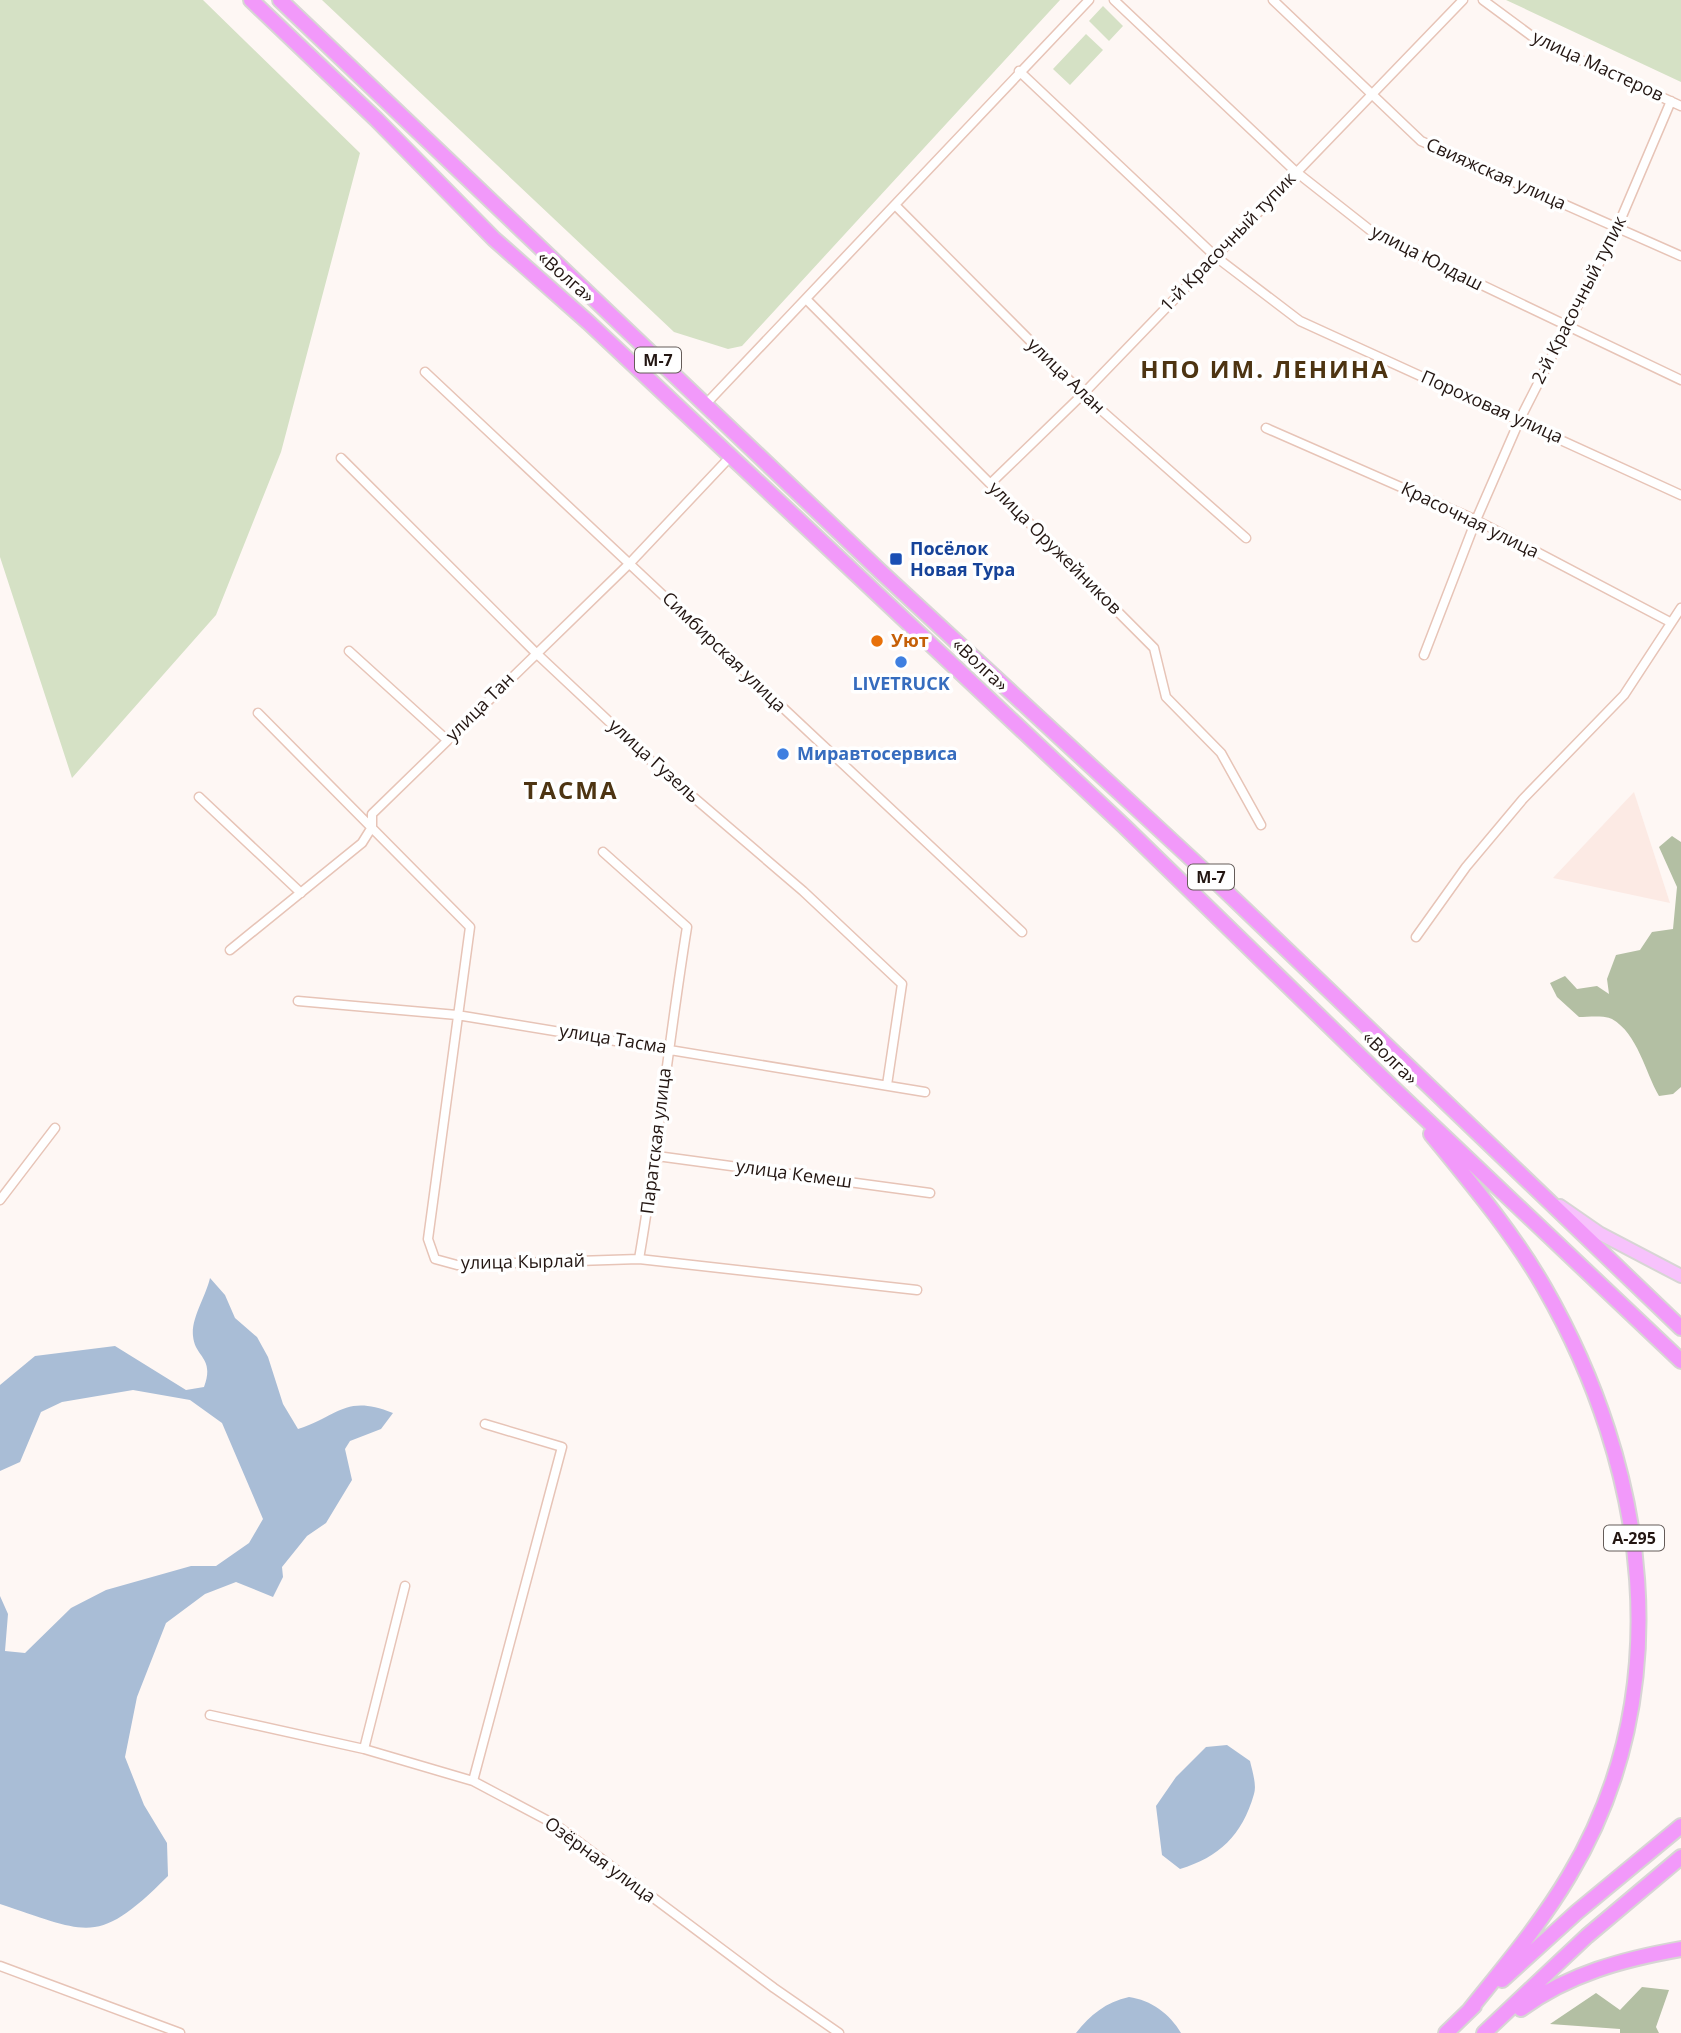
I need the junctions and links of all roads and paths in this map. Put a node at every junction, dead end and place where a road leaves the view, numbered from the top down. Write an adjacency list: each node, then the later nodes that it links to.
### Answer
1 (251, 0): 25 (highway, «Волга» / М-7)
2 (280, 0): 22 (highway, «Волга» / М-7)
3 (1089, 0): 8 (street)
4 (1114, 0): 12 (street, улица Юлдаш)
5 (1273, 0): 9 (street, Свияжская улица)
6 (1463, 0): 9 (street, 1-й Красочный тупик)
7 (1483, 0): 10 (street, улица Мастеров)
8 (1019, 71): 13 (street); 16 (street, Пороховая улица)
9 (1371, 93): 12 (street, 1-й Красочный тупик); 14 (street, Свияжская улица)
10 (1671, 101): 11 (street, улица Мастеров); 14 (street, 2-й Красочный тупик)
11 (1681, 106)
12 (1295, 171): 16 (street, 1-й Красочный тупик); 18 (street, улица Юлдаш)
13 (895, 205): 17 (street); 21 (street, улица Алан)
14 (1616, 228): 15 (street, Свияжская улица); 18 (street, 2-й Красочный тупик)
15 (1681, 256)
16 (1216, 257): 21 (street, 1-й Красочный тупик); 23 (street, Пороховая улица)
17 (806, 299): 22 (street); 27 (street, улица Оружейников)
18 (1565, 326): 20 (street, улица Юлдаш); 23 (street, 2-й Красочный тупик)
19 (425, 372): 31 (street, Симбирская улица)
20 (1681, 380)
21 (1083, 394): 27 (street, 1-й Красочный тупик); 30 (street, улица Алан)
22 (705, 405): 55 (highway, «Волга» / М-7)
23 (1520, 419): 28 (street, Пороховая улица); 29 (street, 2-й Красочный тупик)
24 (1266, 428): 29 (street, Красочная улица)
25 (730, 457): 31 (street, улица Тан); 51 (highway, «Волга» / М-7)
26 (341, 458): 35 (street, улица Гузель)
27 (991, 483): 40 (street, улица Оружейников)
28 (1681, 495)
29 (1476, 520): 33 (street, Красочная улица); 36 (street, 2-й Красочный тупик)
30 (1246, 538)
31 (630, 563): 35 (street, улица Тан); 44 (street, Симбирская улица)
32 (1681, 608): 33 (street)
33 (1670, 622): 45 (street)
34 (349, 651): 38 (street)
35 (536, 653): 38 (street, улица Тан); 50 (street, улица Гузель)
36 (1424, 655)
37 (258, 713): 41 (street)
38 (447, 740): 41 (street, улица Тан)
39 (198, 797): 43 (street)
40 (1261, 825)
41 (372, 827): 43 (street, улица Тан); 48 (street, улица Кырлай)
42 (603, 852): 49 (street, Паратская улица)
43 (301, 893): 46 (street, улица Тан)
44 (1023, 932)
45 (1416, 937)
46 (230, 950)
47 (298, 1001): 48 (street, улица Тасма)
48 (457, 1015): 49 (street, улица Тасма); 58 (street, улица Кырлай)
49 (668, 1047): 50 (street, улица Тасма); 54 (street, Паратская улица)
50 (887, 1085): 52 (street, улица Тасма)
51 (1392, 1087): 62 (highway, «Волга» / М-7); 72 (highway, А-295)
52 (925, 1092)
53 (55, 1128): 57 (street)
54 (657, 1156): 56 (street, улица Кемеш); 58 (street, Паратская улица)
55 (1535, 1188): 59 (main road); 61 (highway, «Волга» / М-7)
56 (930, 1193)
57 (0, 1200)
58 (639, 1259): 60 (street, улица Кырлай)
59 (1681, 1276)
60 (917, 1290)
61 (1681, 1328)
62 (1681, 1361)
63 (485, 1424): 67 (street)
64 (405, 1586): 66 (street)
65 (210, 1715): 66 (street, Озёрная улица)
66 (364, 1749): 67 (street, Озёрная улица)
67 (473, 1781): 74 (street, Озёрная улица)
68 (1681, 1826): 72 (highway, А-295)
69 (1681, 1857): 76 (highway)
70 (1681, 1949): 76 (highway)
71 (0, 1966): 73 (street)
72 (1468, 2012): 75 (highway, А-295)
73 (180, 2033)
74 (839, 2033)
75 (1446, 2033)
76 (1487, 2033)

